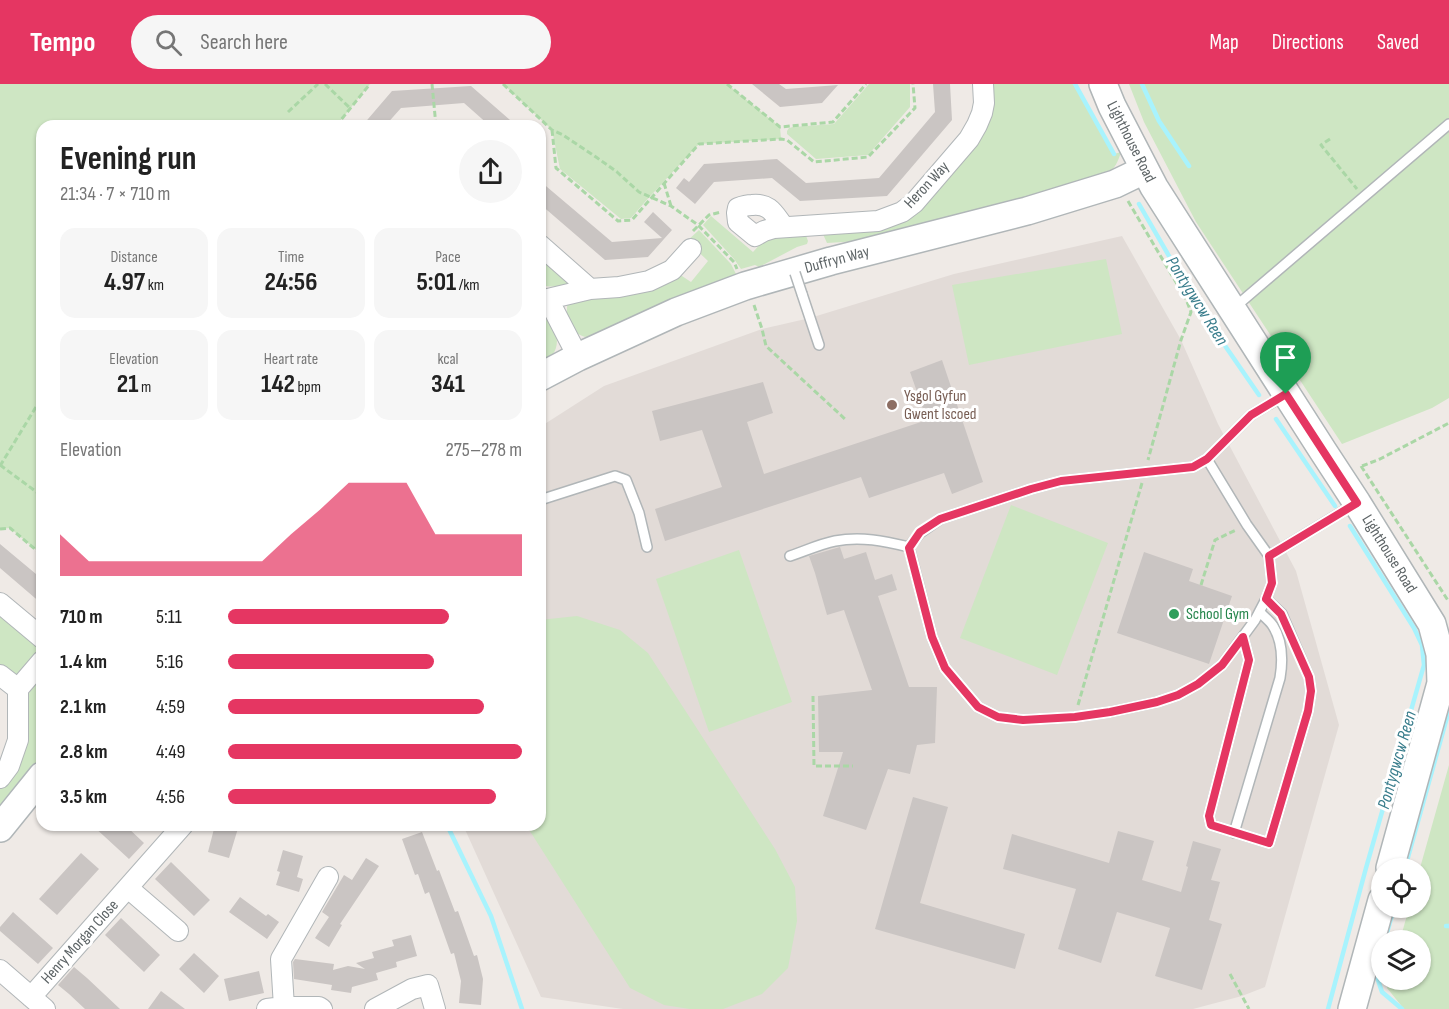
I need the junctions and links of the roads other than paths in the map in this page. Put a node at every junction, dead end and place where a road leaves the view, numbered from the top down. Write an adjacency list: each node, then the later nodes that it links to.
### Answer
1 (983, 84): 5 (street, Heron Way)
2 (1103, 84): 4 (main road, Lighthouse Road)
3 (1449, 124): 12 (lane)
4 (1144, 170): 8 (main road, Duffryn Way); 12 (main road, Lighthouse Road)
5 (784, 227): 5 (street, Heron Way)
6 (691, 249): 9 (street)
7 (546, 250): 9 (street)
8 (797, 280): 13 (lane); 14 (main road, Duffryn Way)
9 (590, 289): 10 (street)
10 (546, 300)
11 (546, 304): 14 (street)
12 (1233, 309): 16 (main road, Lighthouse Road)
13 (819, 345)
14 (578, 357): 15 (main road, Duffryn Way)
15 (546, 374)
16 (1286, 394): 17 (lane); 19 (main road, Lighthouse Road)
17 (1207, 459): 21 (lane); 23 (lane)
18 (546, 498): 20 (lane)
19 (1357, 503): 23 (lane); 37 (main road, Lighthouse Road)
20 (647, 547)
21 (909, 548): 22 (lane); 28 (lane)
22 (790, 556)
23 (1269, 556): 24 (lane)
24 (1266, 599): 26 (lane); 36 (lane)
25 (0, 603): 27 (street)
26 (1260, 612): 28 (lane); 36 (lane)
27 (36, 633)
28 (1243, 637): 36 (lane)
29 (36, 668): 31 (street)
30 (0, 675): 31 (street)
31 (18, 689): 32 (street)
32 (0, 778)
33 (36, 783): 34 (main road)
34 (0, 828)
35 (174, 831): 39 (street, Henry Morgan Close)
36 (1234, 833)
37 (1393, 858)
38 (328, 876): 45 (street)
39 (128, 888): 41 (street, Henry Morgan Close); 43 (street, Henry Morgan Close)
40 (1378, 918): 44 (main road)
41 (178, 931)
42 (0, 970): 43 (street, Henry Morgan Close)
43 (38, 1003)
44 (1359, 1006)
45 (275, 1008): 46 (street)
46 (322, 1009)
47 (375, 1009): 48 (street)
48 (435, 1009)

